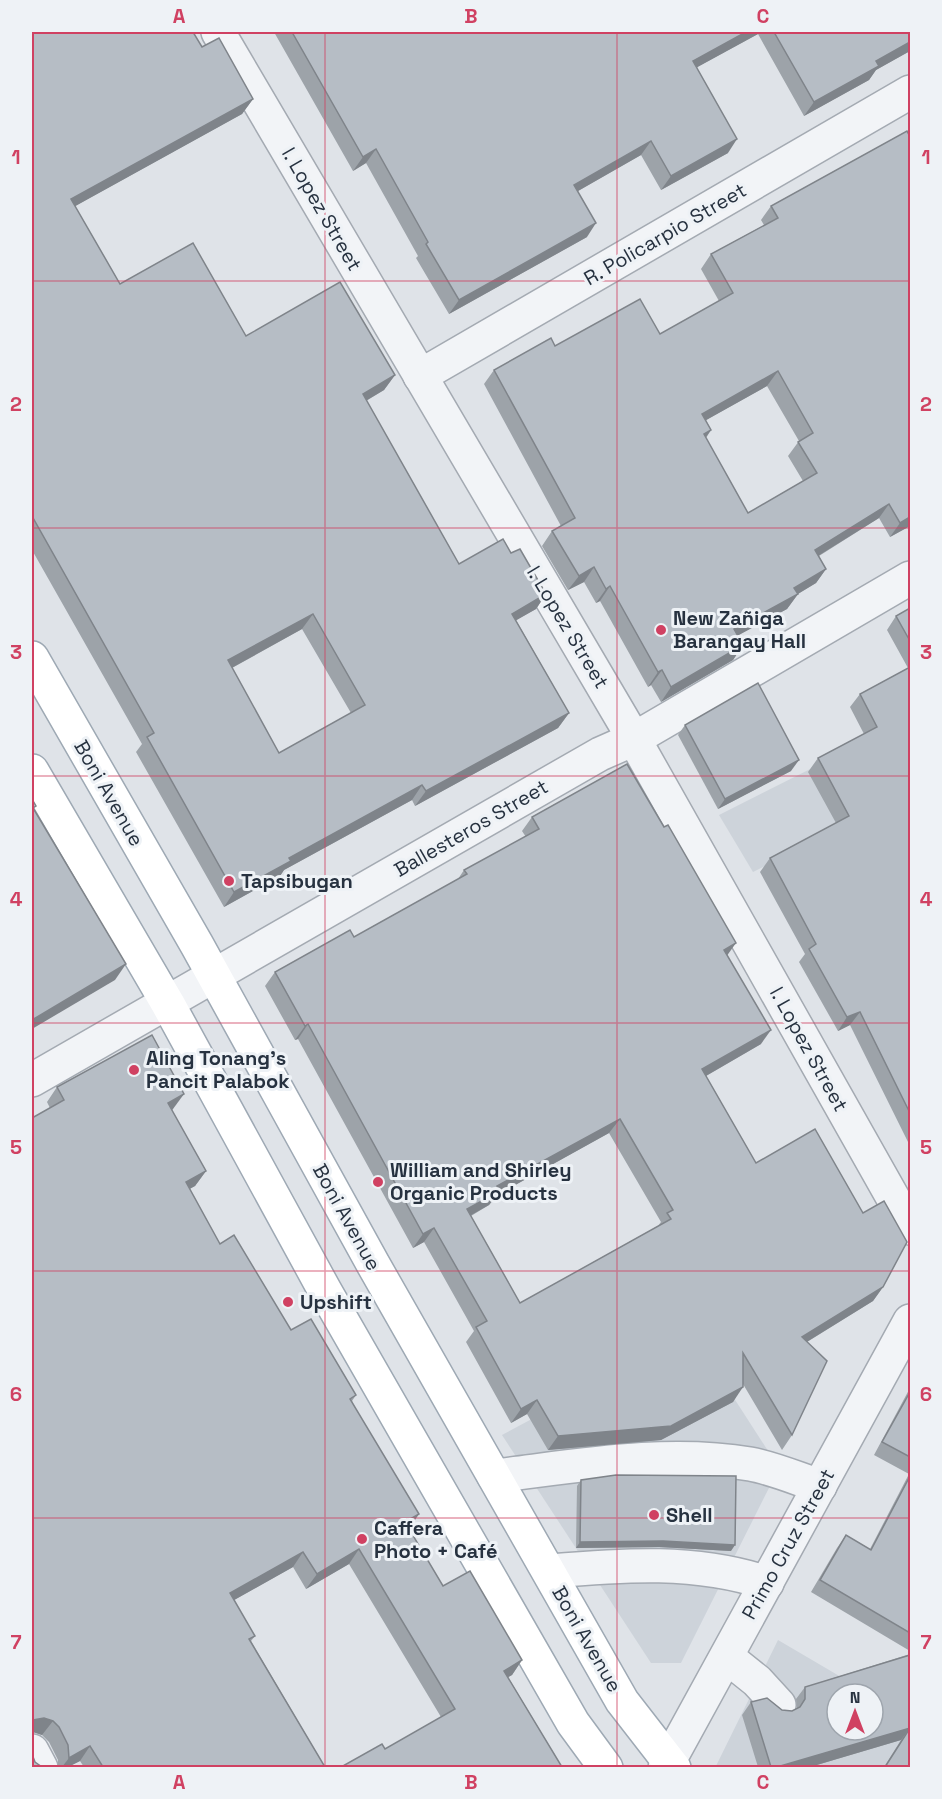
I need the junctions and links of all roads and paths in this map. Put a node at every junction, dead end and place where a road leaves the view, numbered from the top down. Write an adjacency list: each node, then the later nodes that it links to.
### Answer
1 (218, 32): 3 (street, I. Lopez Street)
2 (910, 92): 3 (street, R. Policarpio Street)
3 (420, 376): 6 (street, I. Lopez Street)
4 (910, 578): 6 (street, Ballesteros Street)
5 (32, 658): 8 (main road, Boni Avenue)
6 (634, 739): 8 (street, Ballesteros Street); 11 (street, I. Lopez Street)
7 (32, 771): 9 (main road)
8 (213, 976): 9 (street, Ballesteros Street); 13 (main road, Boni Avenue)
9 (168, 1004): 10 (street, Ballesteros Street); 22 (main road)
10 (32, 1080)
11 (910, 1228)
12 (910, 1321): 14 (street, Primo Cruz Street)
13 (494, 1476): 14 (street); 15 (main road, Boni Avenue)
14 (820, 1486): 16 (street, Primo Cruz Street)
15 (549, 1571): 16 (street); 20 (main road, Boni Avenue)
16 (767, 1583): 17 (street, Primo Cruz Street)
17 (727, 1657): 18 (street); 20 (street, Primo Cruz Street)
18 (779, 1704)
19 (32, 1750): 21 (street)
20 (670, 1765)
21 (41, 1767)
22 (606, 1767)

